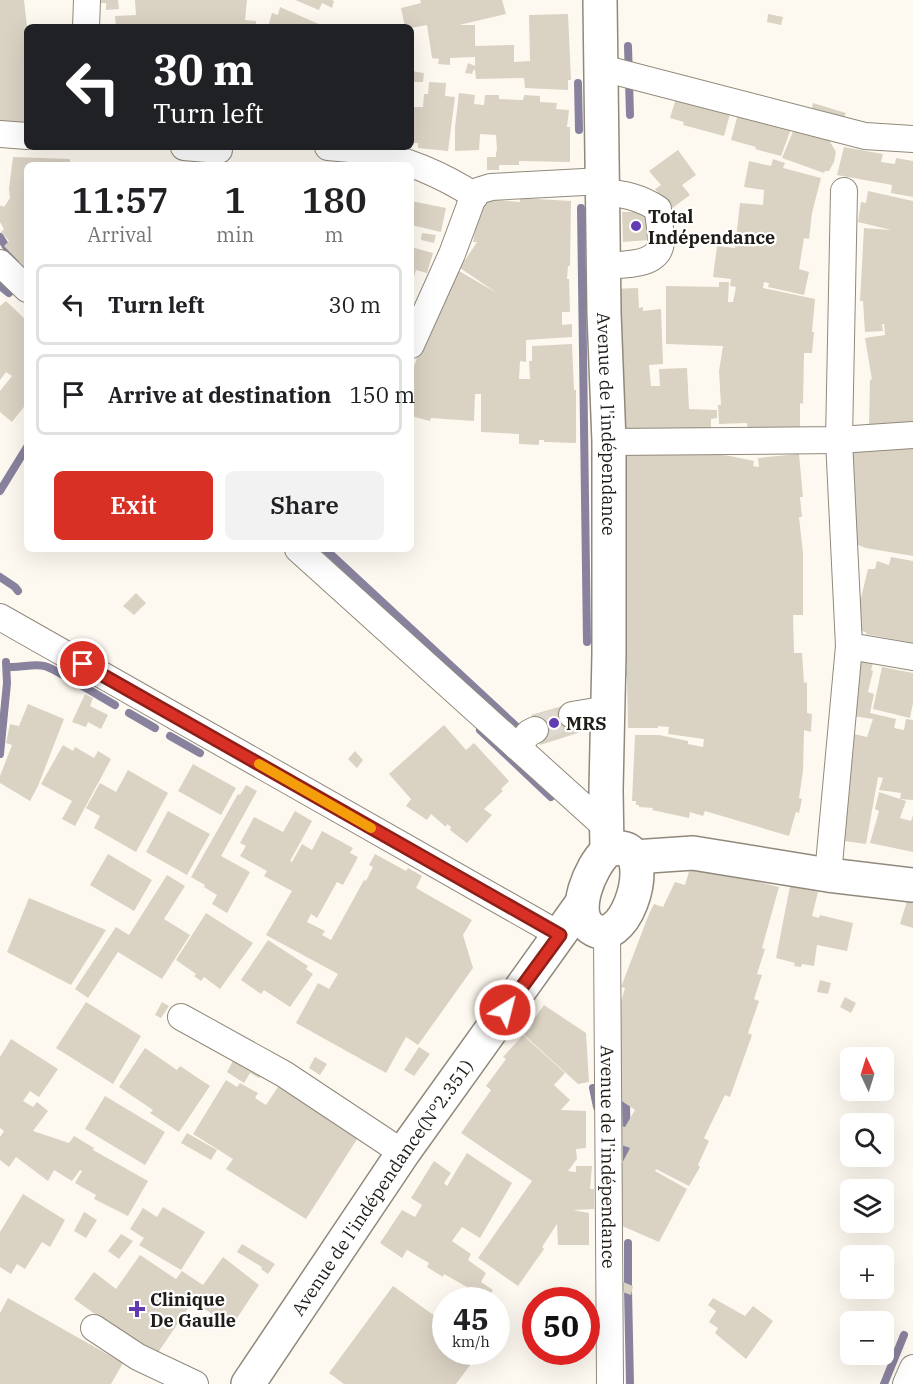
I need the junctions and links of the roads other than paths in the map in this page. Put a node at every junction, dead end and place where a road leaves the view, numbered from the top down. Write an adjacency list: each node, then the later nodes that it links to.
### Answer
1 (87, 0): 3 (street)
2 (600, 0): 4 (main road, Avenue de l'indépendance)
3 (87, 24)
4 (602, 68): 7 (street); 11 (main road, Avenue de l'indépendance)
5 (0, 134): 6 (street)
6 (24, 136)
7 (913, 140)
8 (356, 150): 9 (street)
9 (404, 162)
10 (414, 165): 13 (street)
11 (603, 187): 13 (street); 15 (main road, Avenue de l'indépendance); 15 (street)
12 (844, 191): 19 (street)
13 (475, 196): 17 (street)
14 (0, 263): 16 (street)
15 (604, 266): 20 (main road, Avenue de l'indépendance)
16 (24, 286)
17 (414, 338)
18 (913, 435): 19 (street)
19 (839, 440): 20 (street); 23 (street)
20 (609, 442): 25 (main road, Avenue de l'indépendance)
21 (302, 552): 27 (street)
22 (0, 617): 32 (street)
23 (849, 646): 24 (street); 28 (street)
24 (913, 657)
25 (608, 709): 26 (street); 27 (main road, Avenue de l'indépendance)
26 (572, 715)
27 (616, 845): 28 (main road); 30 (main road, Avenue de l'indépendance(N°2.351)); 31 (main road, Avenue de l'indépendance)
28 (828, 874): 29 (main road)
29 (913, 885)
30 (582, 903): 31 (main road); 32 (main road, Avenue de l'indépendance(N°2.351))
31 (607, 931): 39 (street, Avenue de l'indépendance)
32 (560, 935): 34 (main road, Avenue de l'indépendance(N°2.351))
33 (181, 1017): 34 (street)
34 (403, 1153): 38 (main road, Avenue de l'indépendance(N°2.351))
35 (94, 1328): 37 (street)
36 (913, 1368): 40 (street)
37 (195, 1384)
38 (248, 1384)
39 (610, 1384)
40 (906, 1384)

